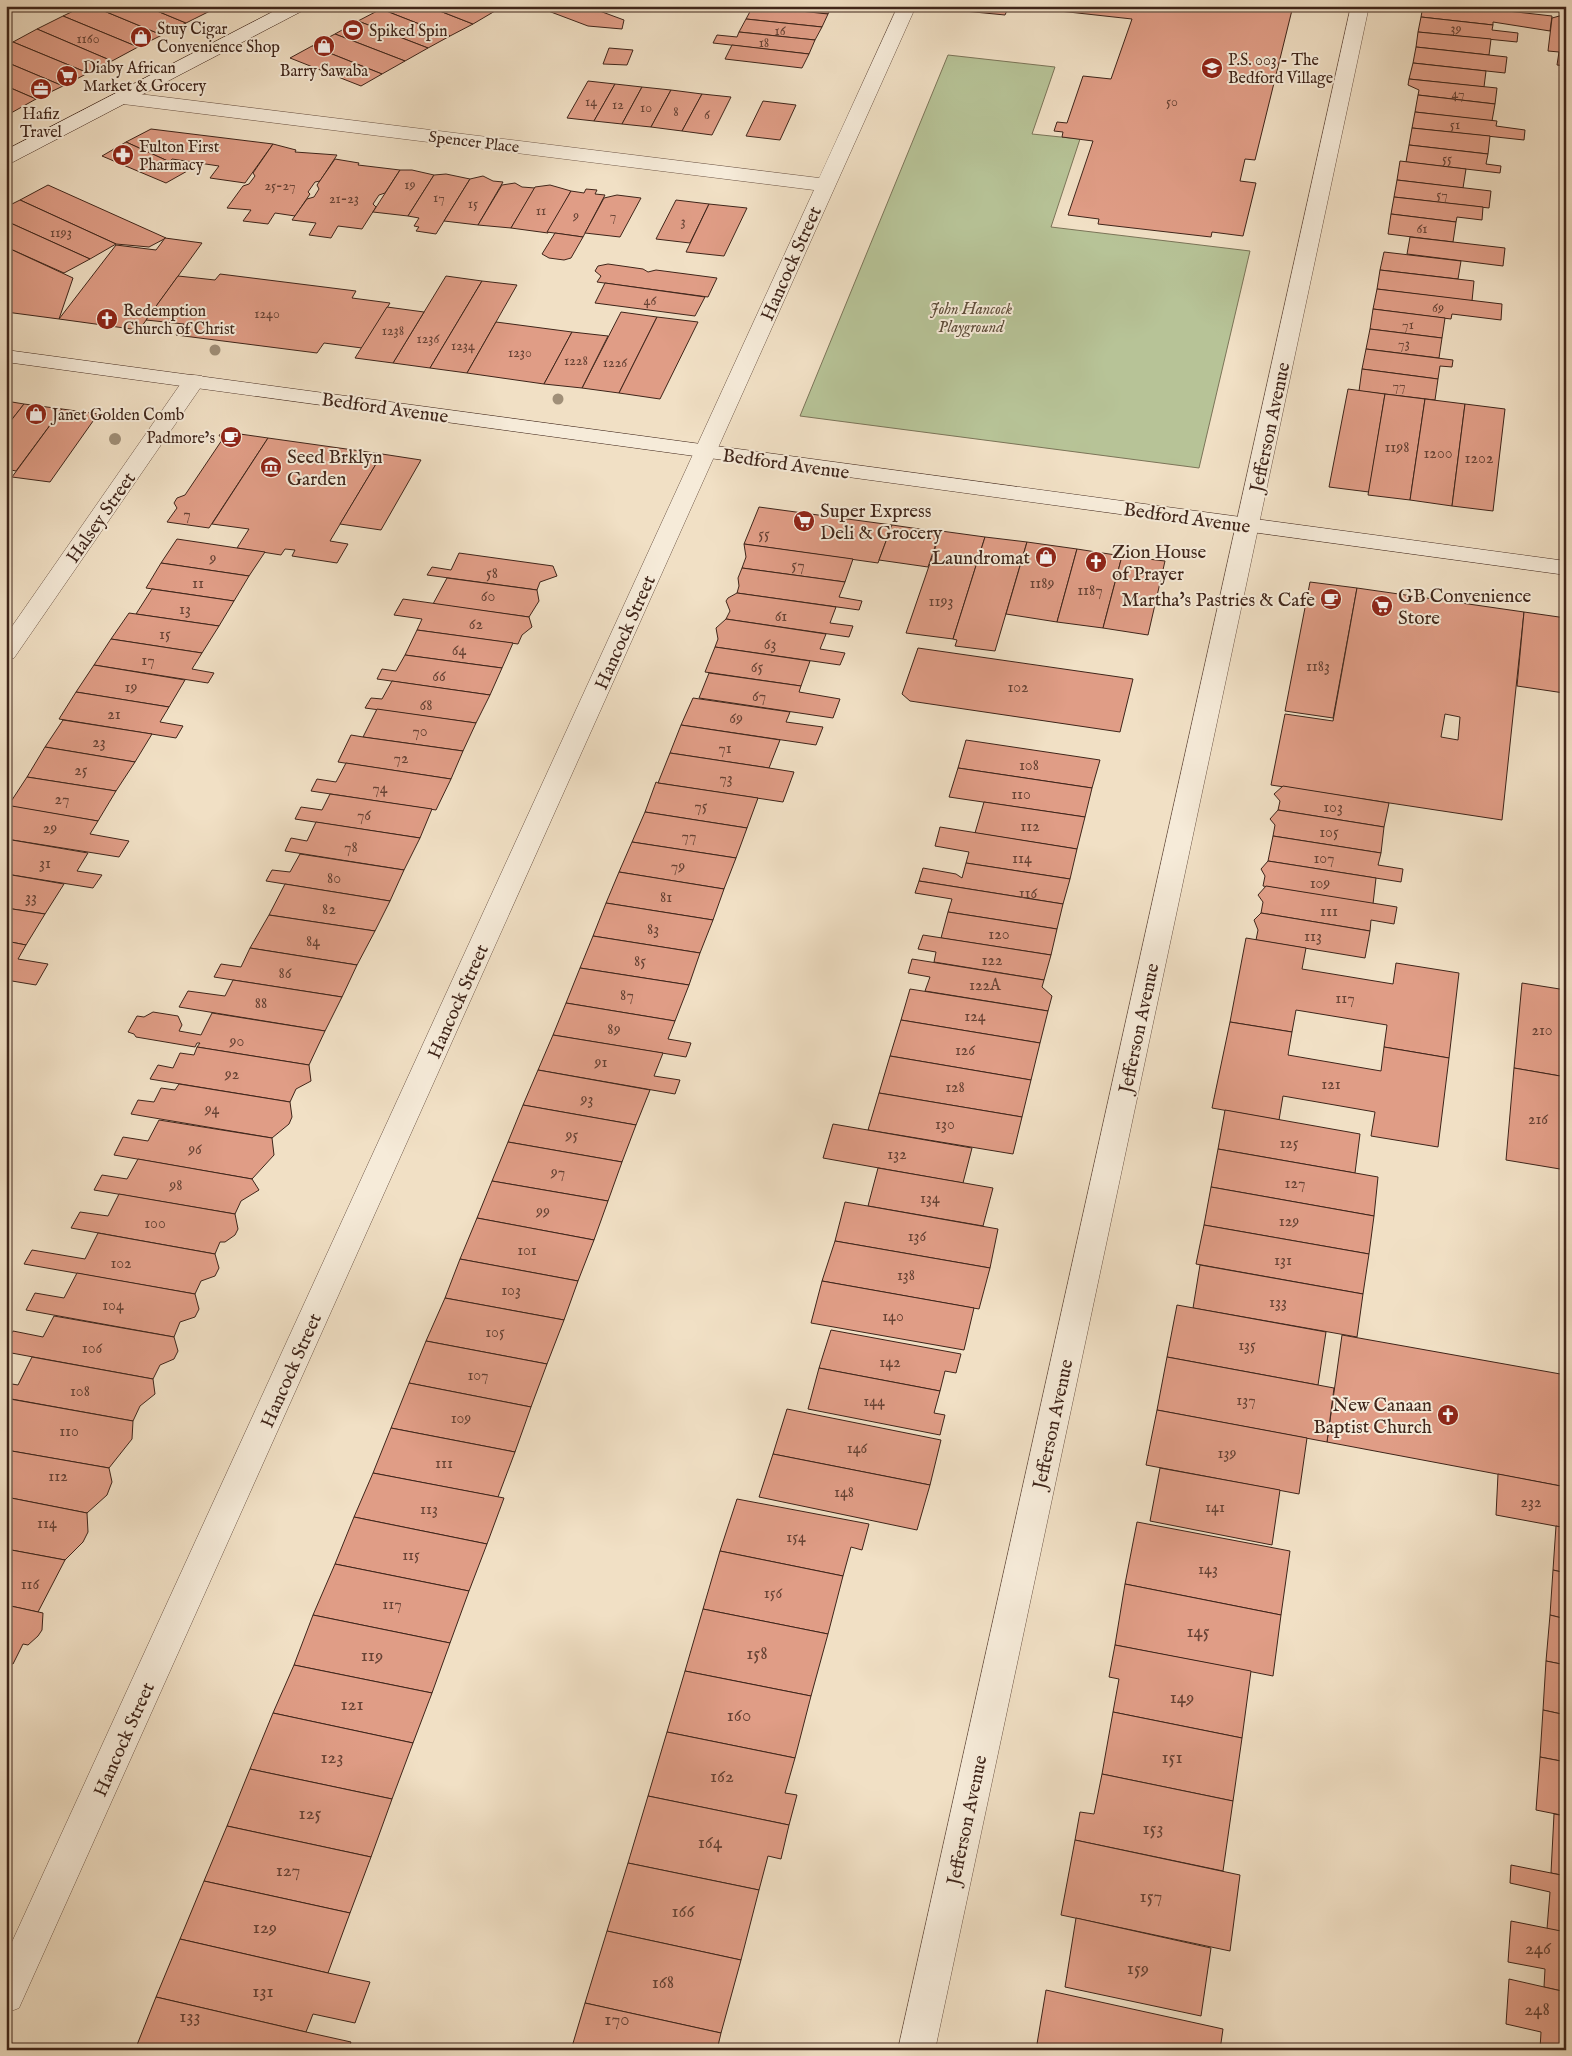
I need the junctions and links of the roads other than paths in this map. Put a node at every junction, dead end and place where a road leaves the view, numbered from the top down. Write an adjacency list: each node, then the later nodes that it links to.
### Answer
1 (298, 6): 4 (street)
2 (907, 6): 6 (street, Hancock Street)
3 (1360, 6): 10 (street, Jefferson Avenue)
4 (122, 98): 5 (street); 6 (street, Spencer Place)
5 (6, 158)
6 (825, 184): 9 (street, Hancock Street)
7 (6, 356): 8 (street, Bedford Avenue)
8 (194, 381): 9 (street, Bedford Avenue); 12 (street, Halsey Street)
9 (705, 452): 10 (street, Bedford Avenue); 13 (street, Hancock Street)
10 (1248, 525): 11 (street, Bedford Avenue); 14 (street, Jefferson Avenue)
11 (1566, 568)
12 (6, 653)
13 (6, 1996)
14 (916, 2050)

